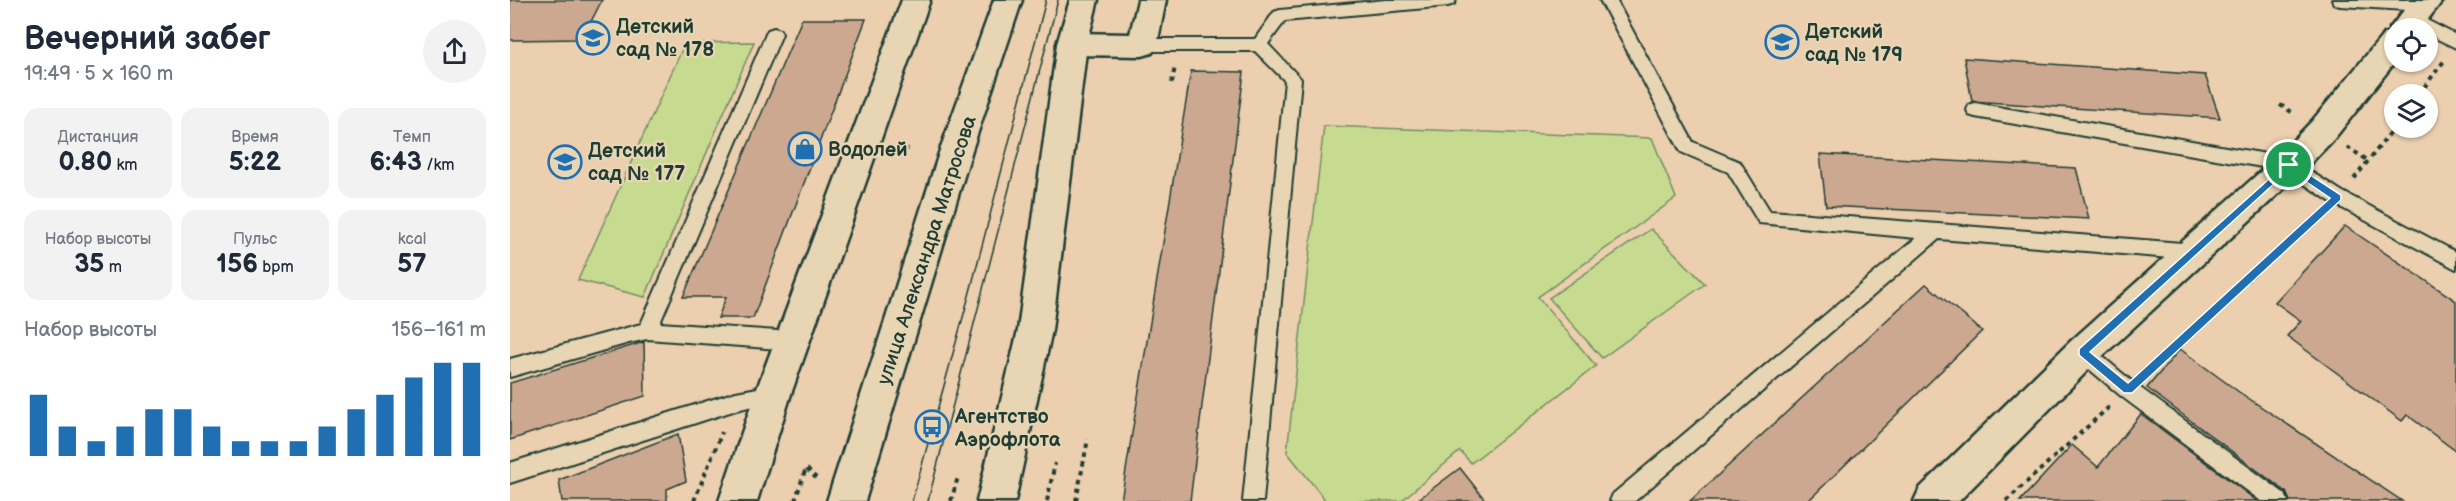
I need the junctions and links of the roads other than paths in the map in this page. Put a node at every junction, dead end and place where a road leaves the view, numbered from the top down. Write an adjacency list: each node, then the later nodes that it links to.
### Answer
1 (916, 0): 20 (main road)
2 (1008, 0): 26 (main road, улица Александра Матросова)
3 (1084, 0): 10 (main road)
4 (1152, 0): 11 (main road)
5 (1448, 0): 12 (lane)
6 (1608, 0): 16 (lane)
7 (2340, 0): 8 (lane)
8 (2413, 16): 13 (lane); 15 (main road)
9 (774, 34): 19 (lane)
10 (1072, 44): 11 (main road); 27 (main road)
11 (1142, 45): 12 (lane)
12 (1259, 45): 28 (lane)
13 (2453, 48)
14 (1975, 110): 15 (lane)
15 (2289, 165): 17 (main road); 18 (lane)
16 (1935, 232): 17 (lane); 29 (lane)
17 (2194, 252): 21 (main road)
18 (2456, 261)
19 (647, 331): 20 (lane); 22 (lane)
20 (793, 341): 23 (main road)
21 (2083, 352): 30 (main road); 31 (lane)
22 (510, 368)
23 (773, 394): 24 (lane); 25 (main road)
24 (510, 473)
25 (738, 501)
26 (846, 501)
27 (996, 501)
28 (1253, 501)
29 (1620, 501)
30 (1933, 501)
31 (2278, 501)

